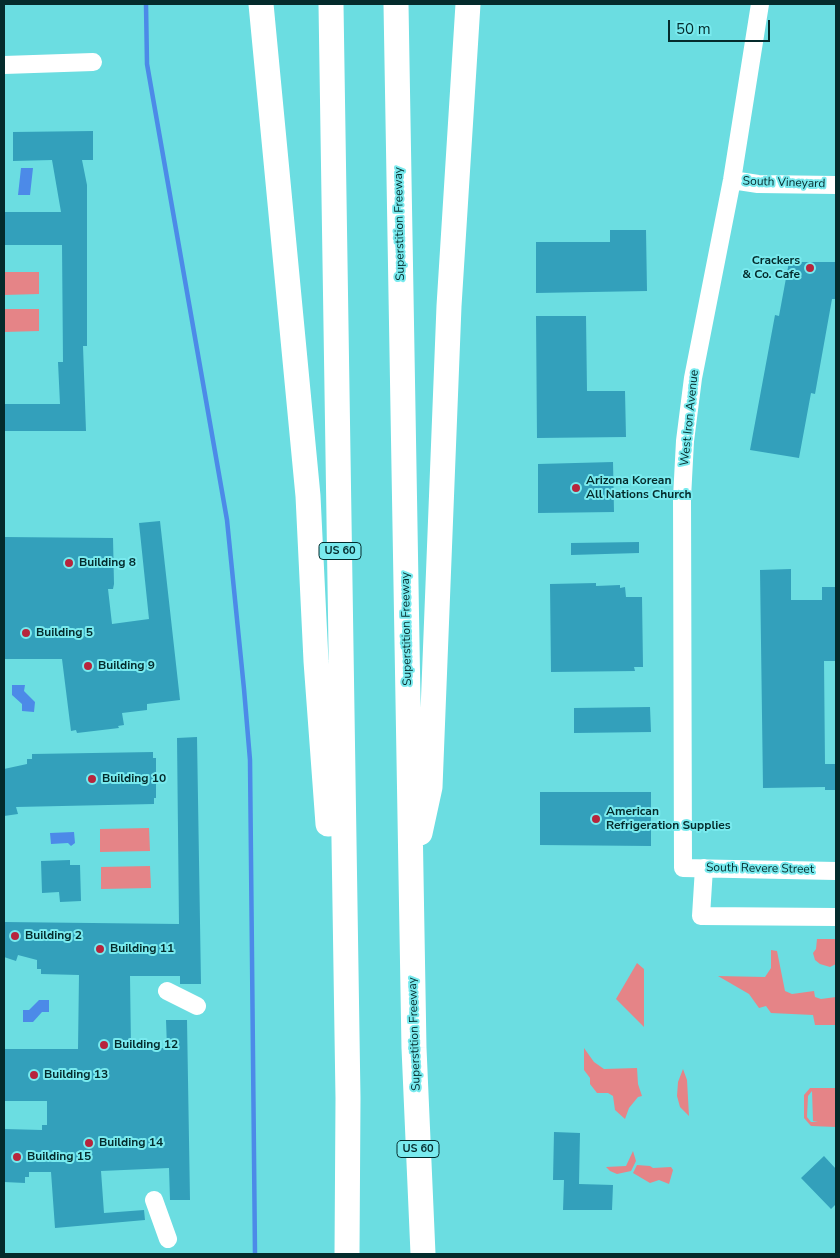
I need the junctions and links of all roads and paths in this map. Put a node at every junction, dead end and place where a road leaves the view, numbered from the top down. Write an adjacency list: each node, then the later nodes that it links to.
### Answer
1 (261, 4): 17 (highway)
2 (331, 4): 17 (highway, US 60)
3 (396, 4): 13 (highway, Superstition Freeway / US 60)
4 (468, 4): 13 (highway)
5 (760, 4): 8 (street, West Iron Avenue)
6 (93, 62): 7 (street)
7 (4, 65)
8 (732, 180): 9 (street, South Vineyard); 10 (street, West Iron Avenue)
9 (836, 185)
10 (683, 868): 11 (street, South Revere Street)
11 (704, 868): 12 (street, South Revere Street); 14 (street)
12 (836, 871)
13 (411, 875): 21 (highway, Superstition Freeway / US 60)
14 (836, 917)
15 (168, 991): 16 (street)
16 (197, 1006)
17 (348, 1098): 20 (highway, US 60)
18 (154, 1200): 19 (street)
19 (168, 1239)
20 (347, 1253)
21 (423, 1253)

